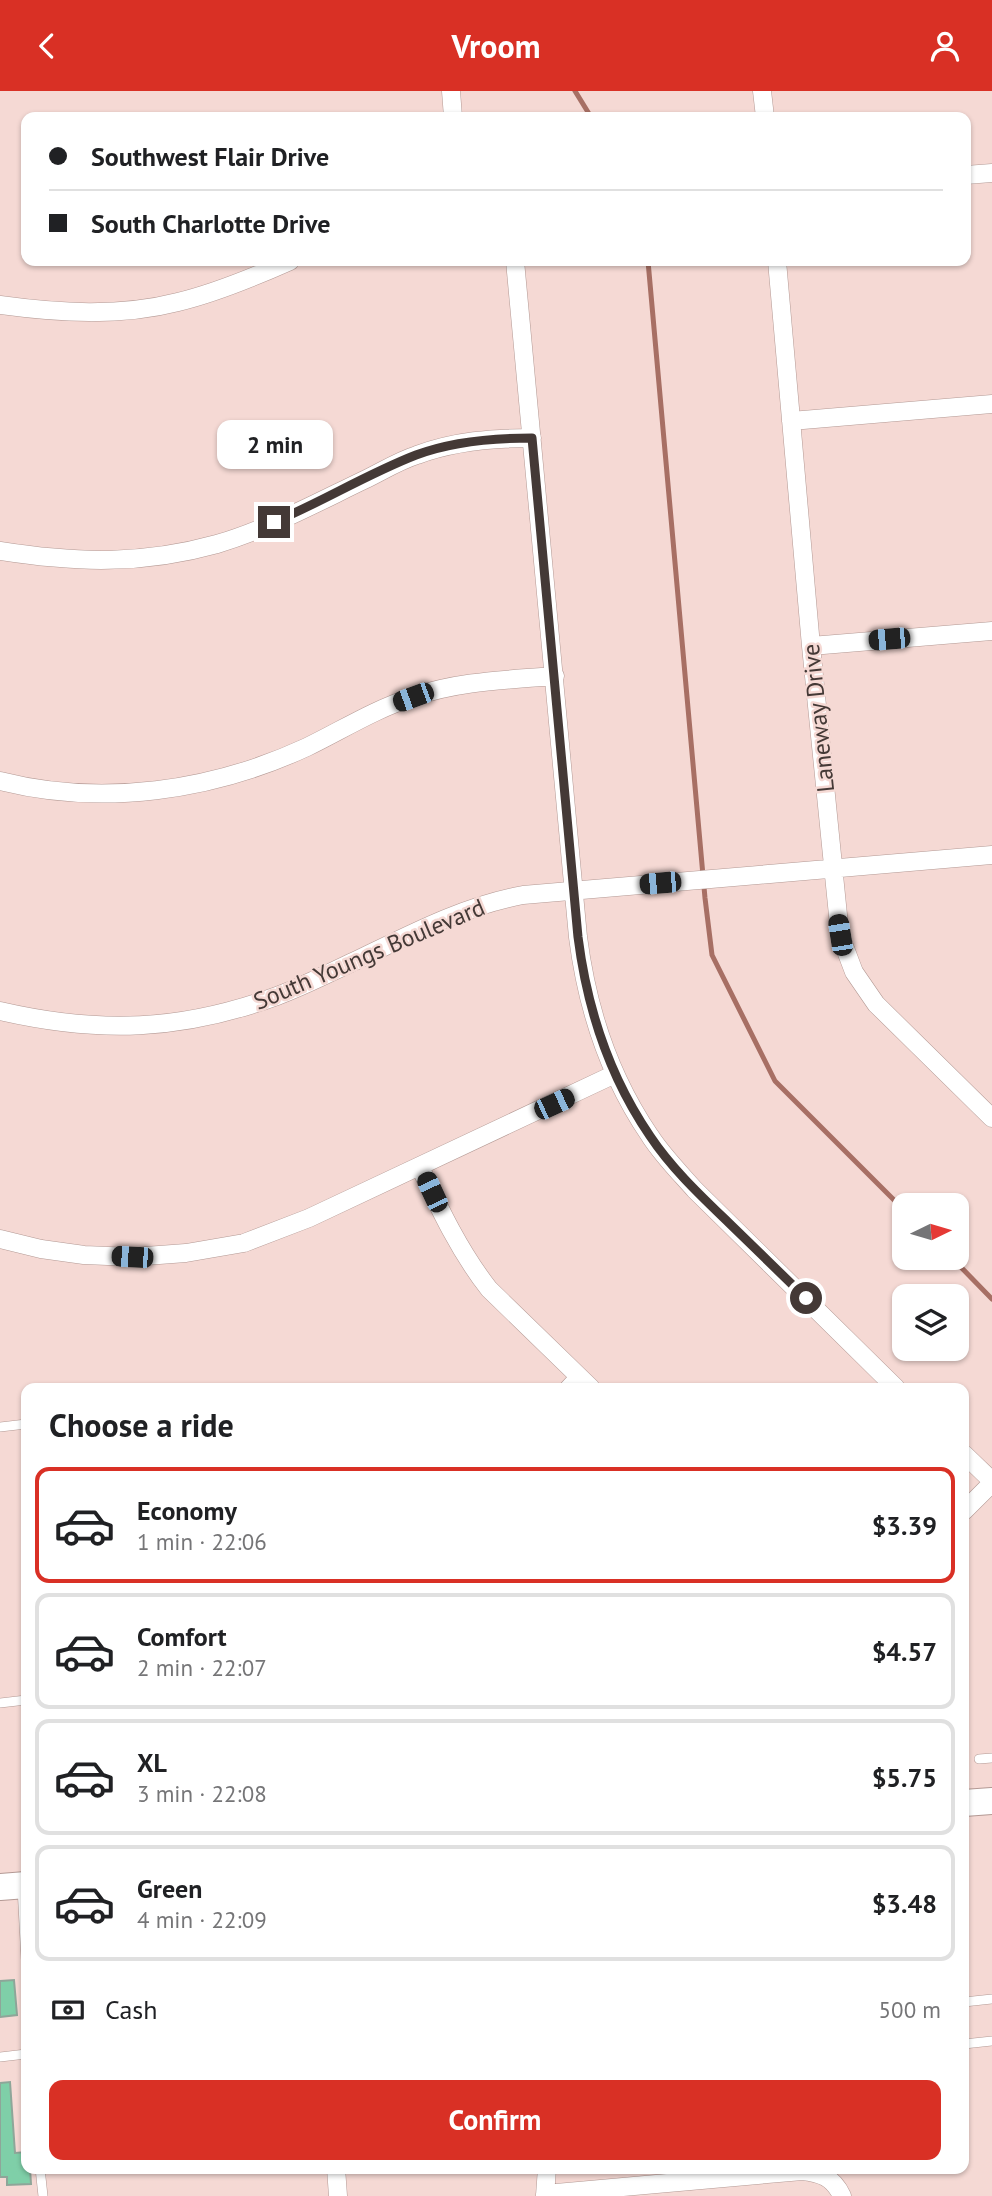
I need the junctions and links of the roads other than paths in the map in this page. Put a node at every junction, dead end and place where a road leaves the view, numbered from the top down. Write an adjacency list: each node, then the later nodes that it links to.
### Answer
1 (452, 91): 3 (street)
2 (762, 91): 4 (street)
3 (453, 112)
4 (764, 112)
5 (992, 173): 6 (street)
6 (971, 175)
7 (278, 266): 10 (street)
8 (515, 266): 13 (street)
9 (777, 266): 12 (street, Laneway Drive)
10 (0, 305)
11 (992, 404): 12 (street)
12 (791, 421): 16 (street, Laneway Drive)
13 (532, 438): 14 (street); 17 (street)
14 (0, 551)
15 (992, 631): 16 (street)
16 (811, 646): 20 (street, Laneway Drive)
17 (555, 676): 18 (street); 21 (street)
18 (0, 781)
19 (992, 855): 20 (street, South Youngs Boulevard)
20 (833, 869): 21 (street, South Youngs Boulevard); 24 (street, Laneway Drive)
21 (574, 891): 22 (street, South Youngs Boulevard); 23 (street)
22 (0, 1011)
23 (615, 1074): 25 (street); 30 (street)
24 (992, 1118)
25 (420, 1167): 26 (street); 27 (street)
26 (0, 1239)
27 (576, 1374): 28 (lane); 29 (street)
28 (568, 1383)
29 (586, 1383)
30 (891, 1383)
31 (21, 1425): 32 (lane)
32 (0, 1427)
33 (969, 1459): 34 (street)
34 (992, 1482): 35 (street)
35 (969, 1506)
36 (21, 1701): 37 (lane)
37 (0, 1703)
38 (992, 1758): 39 (lane)
39 (979, 1759)
40 (992, 1801): 41 (main road)
41 (969, 1803)
42 (16, 1886): 43 (lane)
43 (21, 1923)
44 (992, 1999): 45 (lane)
45 (969, 2001)
46 (992, 2042): 47 (lane)
47 (969, 2044)
48 (21, 2055): 49 (lane)
49 (0, 2057)
50 (41, 2174): 56 (lane)
51 (336, 2174): 57 (street)
52 (547, 2174): 55 (street)
53 (768, 2174): 55 (street)
54 (818, 2174): 58 (street)
55 (545, 2195)
56 (43, 2196)
57 (338, 2196)
58 (842, 2196)

